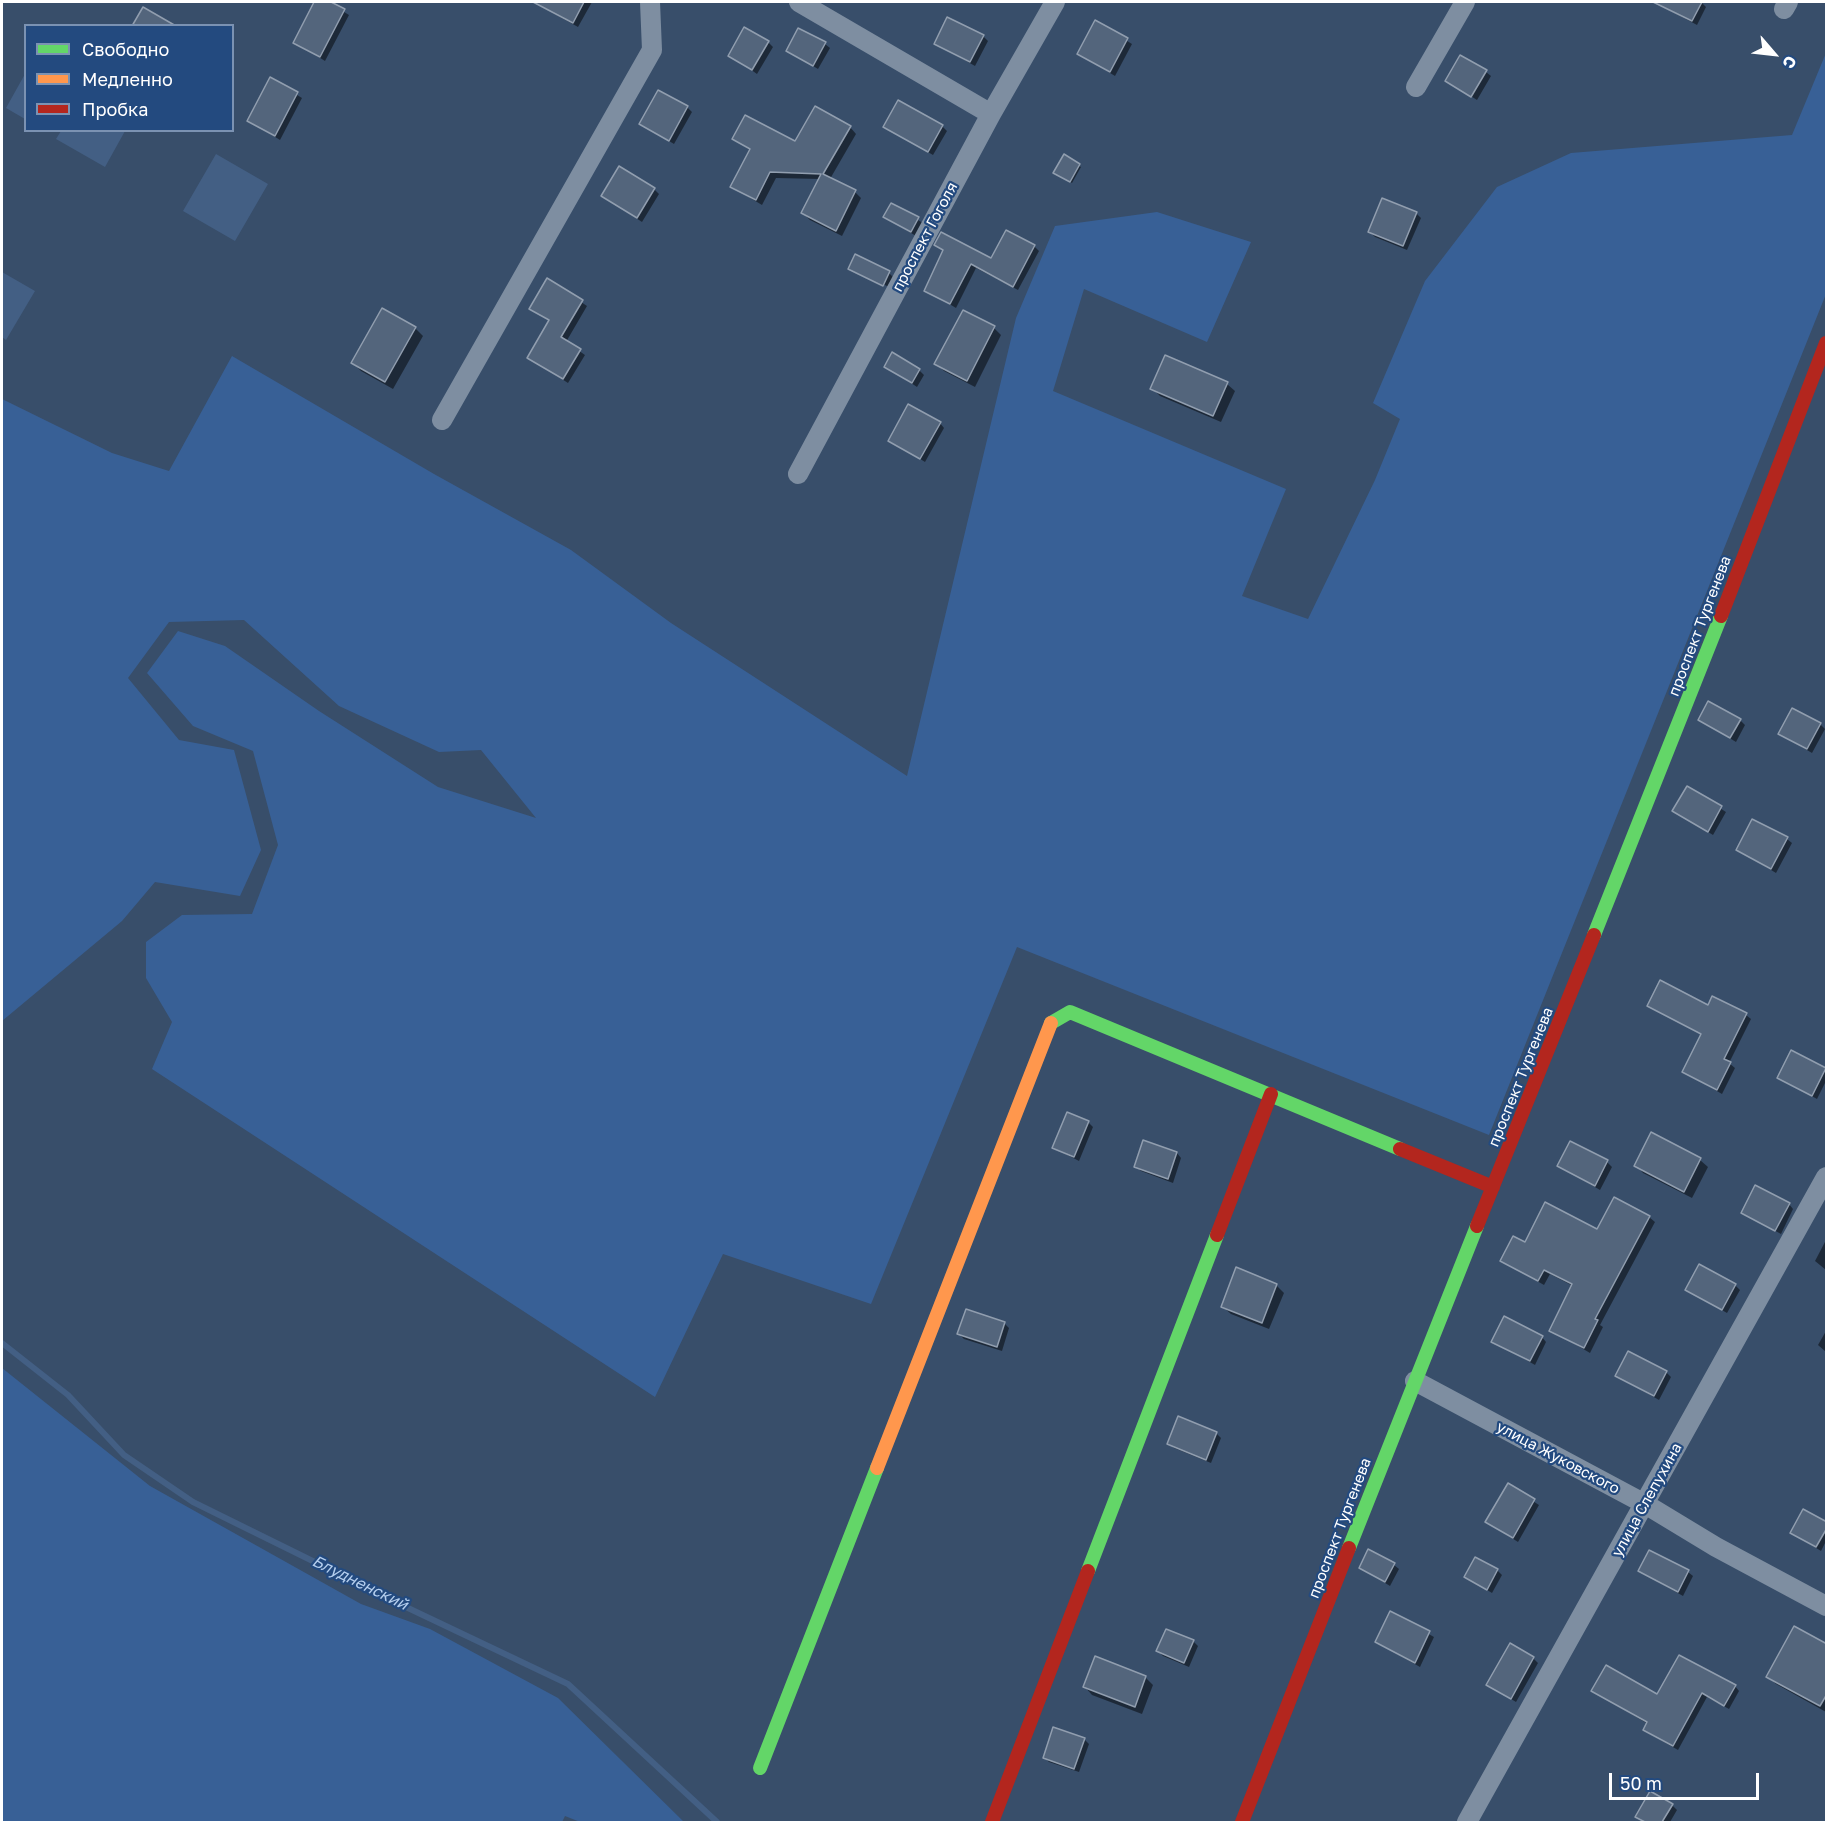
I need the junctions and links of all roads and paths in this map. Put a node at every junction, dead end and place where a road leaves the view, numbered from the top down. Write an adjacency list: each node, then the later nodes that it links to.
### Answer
1 (650, 2): 8 (street)
2 (799, 2): 6 (street)
3 (1055, 2): 6 (street, проспект Гоголя)
4 (1465, 2): 5 (street)
5 (1416, 87)
6 (991, 114): 9 (street, проспект Гоголя)
7 (1827, 343): 12 (street, проспект Тургенева)
8 (442, 420)
9 (798, 474)
10 (1271, 1094): 12 (street); 16 (street); 17 (street)
11 (1827, 1177): 14 (street, улица Слепухина)
12 (1493, 1187): 13 (street, проспект Тургенева)
13 (1415, 1382): 14 (street, улица Жуковского); 18 (street, проспект Тургенева)
14 (1645, 1504): 15 (street, улица Жуковского); 19 (street, улица Слепухина)
15 (1827, 1606)
16 (760, 1768)
17 (992, 1822)
18 (1242, 1822)
19 (1467, 1822)

